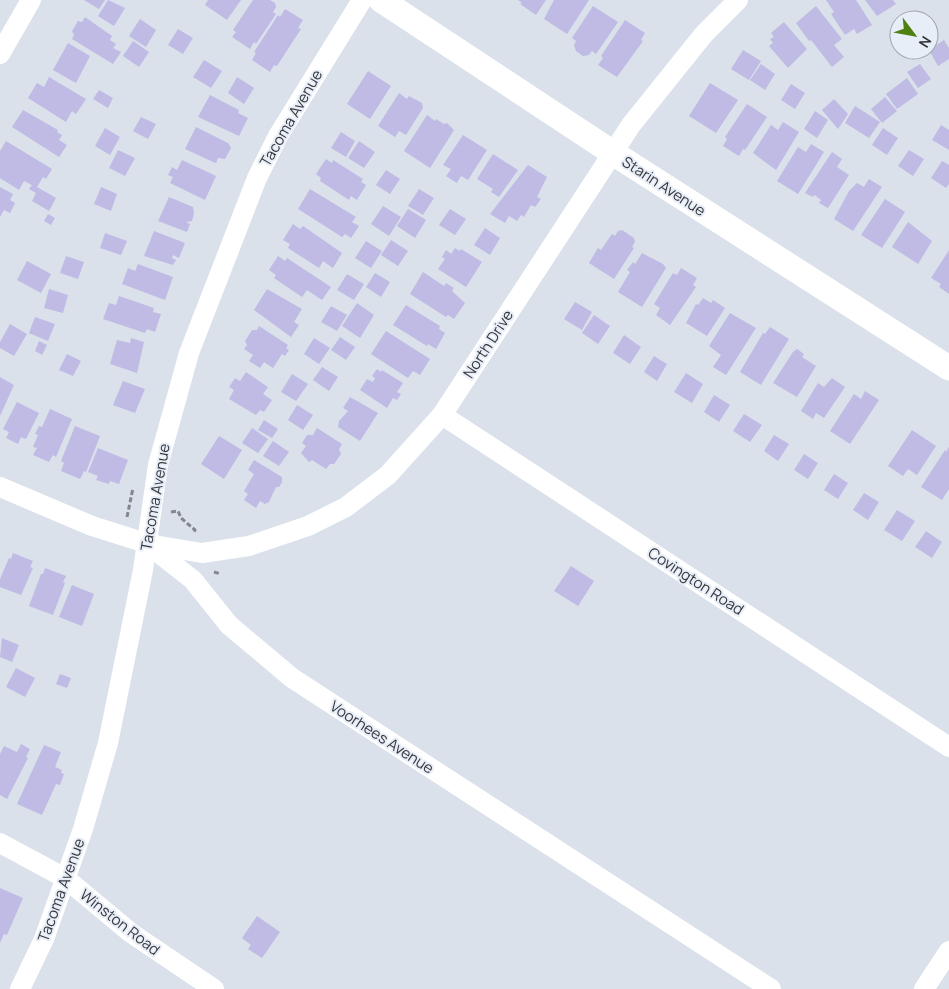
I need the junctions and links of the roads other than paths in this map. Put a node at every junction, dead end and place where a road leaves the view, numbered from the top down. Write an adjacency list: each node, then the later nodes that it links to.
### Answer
1 (31, 0): 5 (street)
2 (362, 0): 10 (street, Tacoma Avenue)
3 (381, 0): 6 (street, Starin Avenue)
4 (738, 0): 6 (street, North Drive)
5 (0, 54)
6 (613, 153): 7 (street, Starin Avenue); 8 (street, North Drive)
7 (949, 368)
8 (442, 415): 10 (street, North Drive); 11 (street, Covington Road)
9 (0, 487): 10 (street, Voorhees Avenue)
10 (146, 543): 13 (street, Tacoma Avenue); 17 (street, Voorhees Avenue)
11 (949, 747)
12 (0, 843): 13 (street, Winston Road)
13 (65, 878): 15 (street, Tacoma Avenue); 16 (street, Winston Road)
14 (949, 951): 18 (street)
15 (20, 989)
16 (214, 989)
17 (771, 989)
18 (924, 989)

